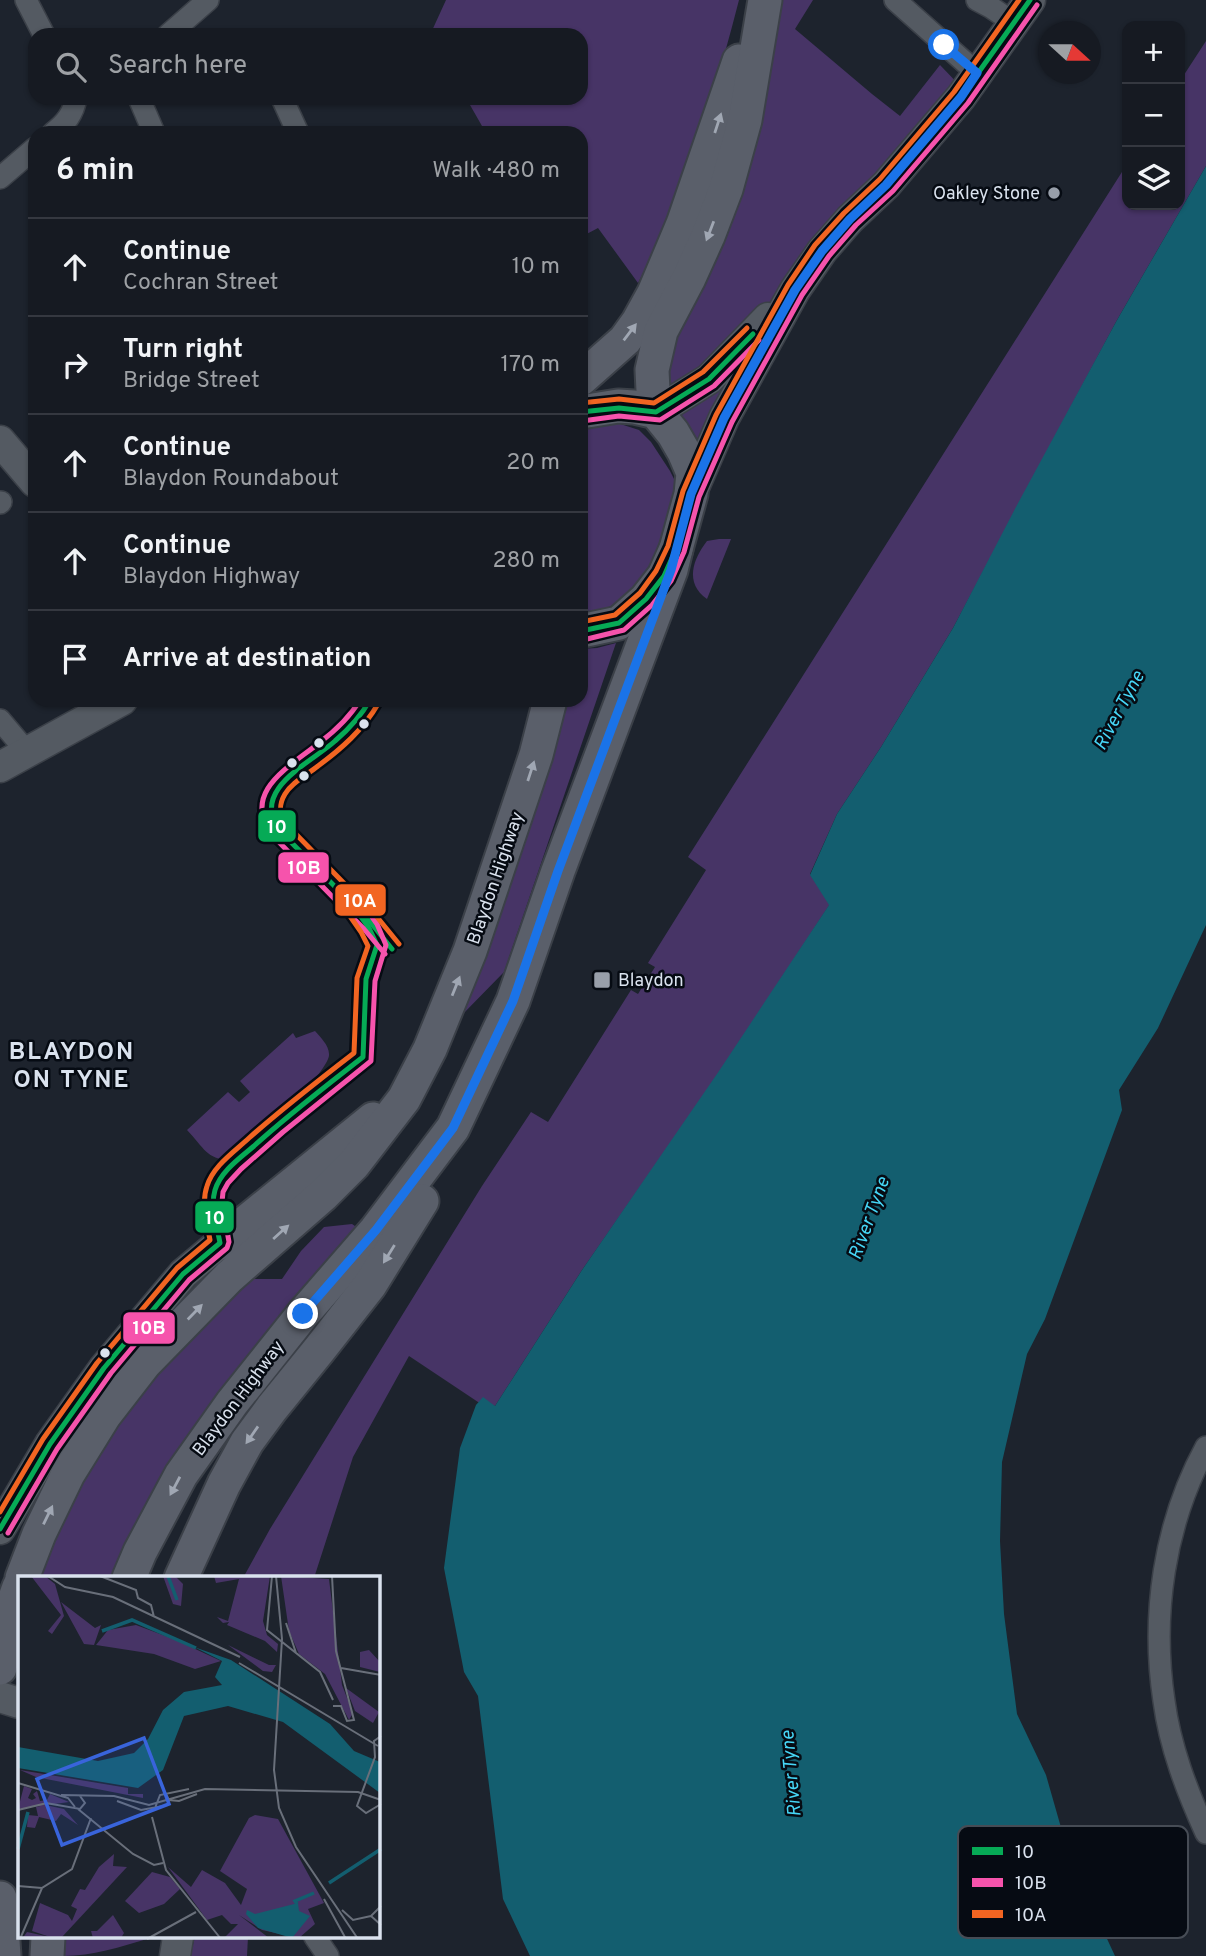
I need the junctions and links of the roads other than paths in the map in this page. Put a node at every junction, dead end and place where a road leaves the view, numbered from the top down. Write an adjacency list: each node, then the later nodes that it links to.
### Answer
1 (26, 0): 7 (street)
2 (208, 0): 8 (street)
3 (763, 0): 19 (main road, one-way to 3); 21 (main road, one-way to 21)
4 (895, 0): 9 (street)
5 (978, 0): 6 (street)
6 (1021, 13): 9 (main road)
7 (40, 28)
8 (176, 28)
9 (977, 73): 18 (main road)
10 (74, 105): 13 (street)
11 (142, 105): 14 (street)
12 (285, 105): 15 (street)
13 (62, 126)
14 (151, 126)
15 (295, 126)
16 (28, 154): 17 (street)
17 (0, 178)
18 (795, 290): 21 (main road); 24 (main road)
19 (588, 373)
20 (588, 411): 21 (main road)
21 (655, 412): 24 (main road)
22 (0, 441): 23 (main road)
23 (28, 474)
24 (691, 494): 25 (main road)
25 (676, 549): 26 (main road); 33 (main road, Blaydon Highway)
26 (588, 630)
27 (109, 707): 30 (main road)
28 (548, 707): 32 (main road, Blaydon Highway, one-way to 28)
29 (0, 720): 30 (street)
30 (27, 752): 31 (main road)
31 (0, 767)
32 (404, 1099): 34 (main road); 37 (main road, Blaydon Highway, one-way to 32)
33 (453, 1128): 38 (main road, Blaydon Highway, one-way to 38); 39 (main road, one-way to 39)
34 (220, 1243): 36 (main road)
35 (1206, 1447): 42 (street)
36 (0, 1529)
37 (23, 1576)
38 (130, 1576)
39 (182, 1576)
40 (18, 1590): 41 (main road)
41 (6, 1692)
42 (1206, 1833)
43 (0, 1898): 47 (main road)
44 (48, 1938): 48 (main road)
45 (178, 1938): 49 (main road)
46 (316, 1938): 50 (street)
47 (4, 1956)
48 (47, 1956)
49 (175, 1956)
50 (328, 1956)

